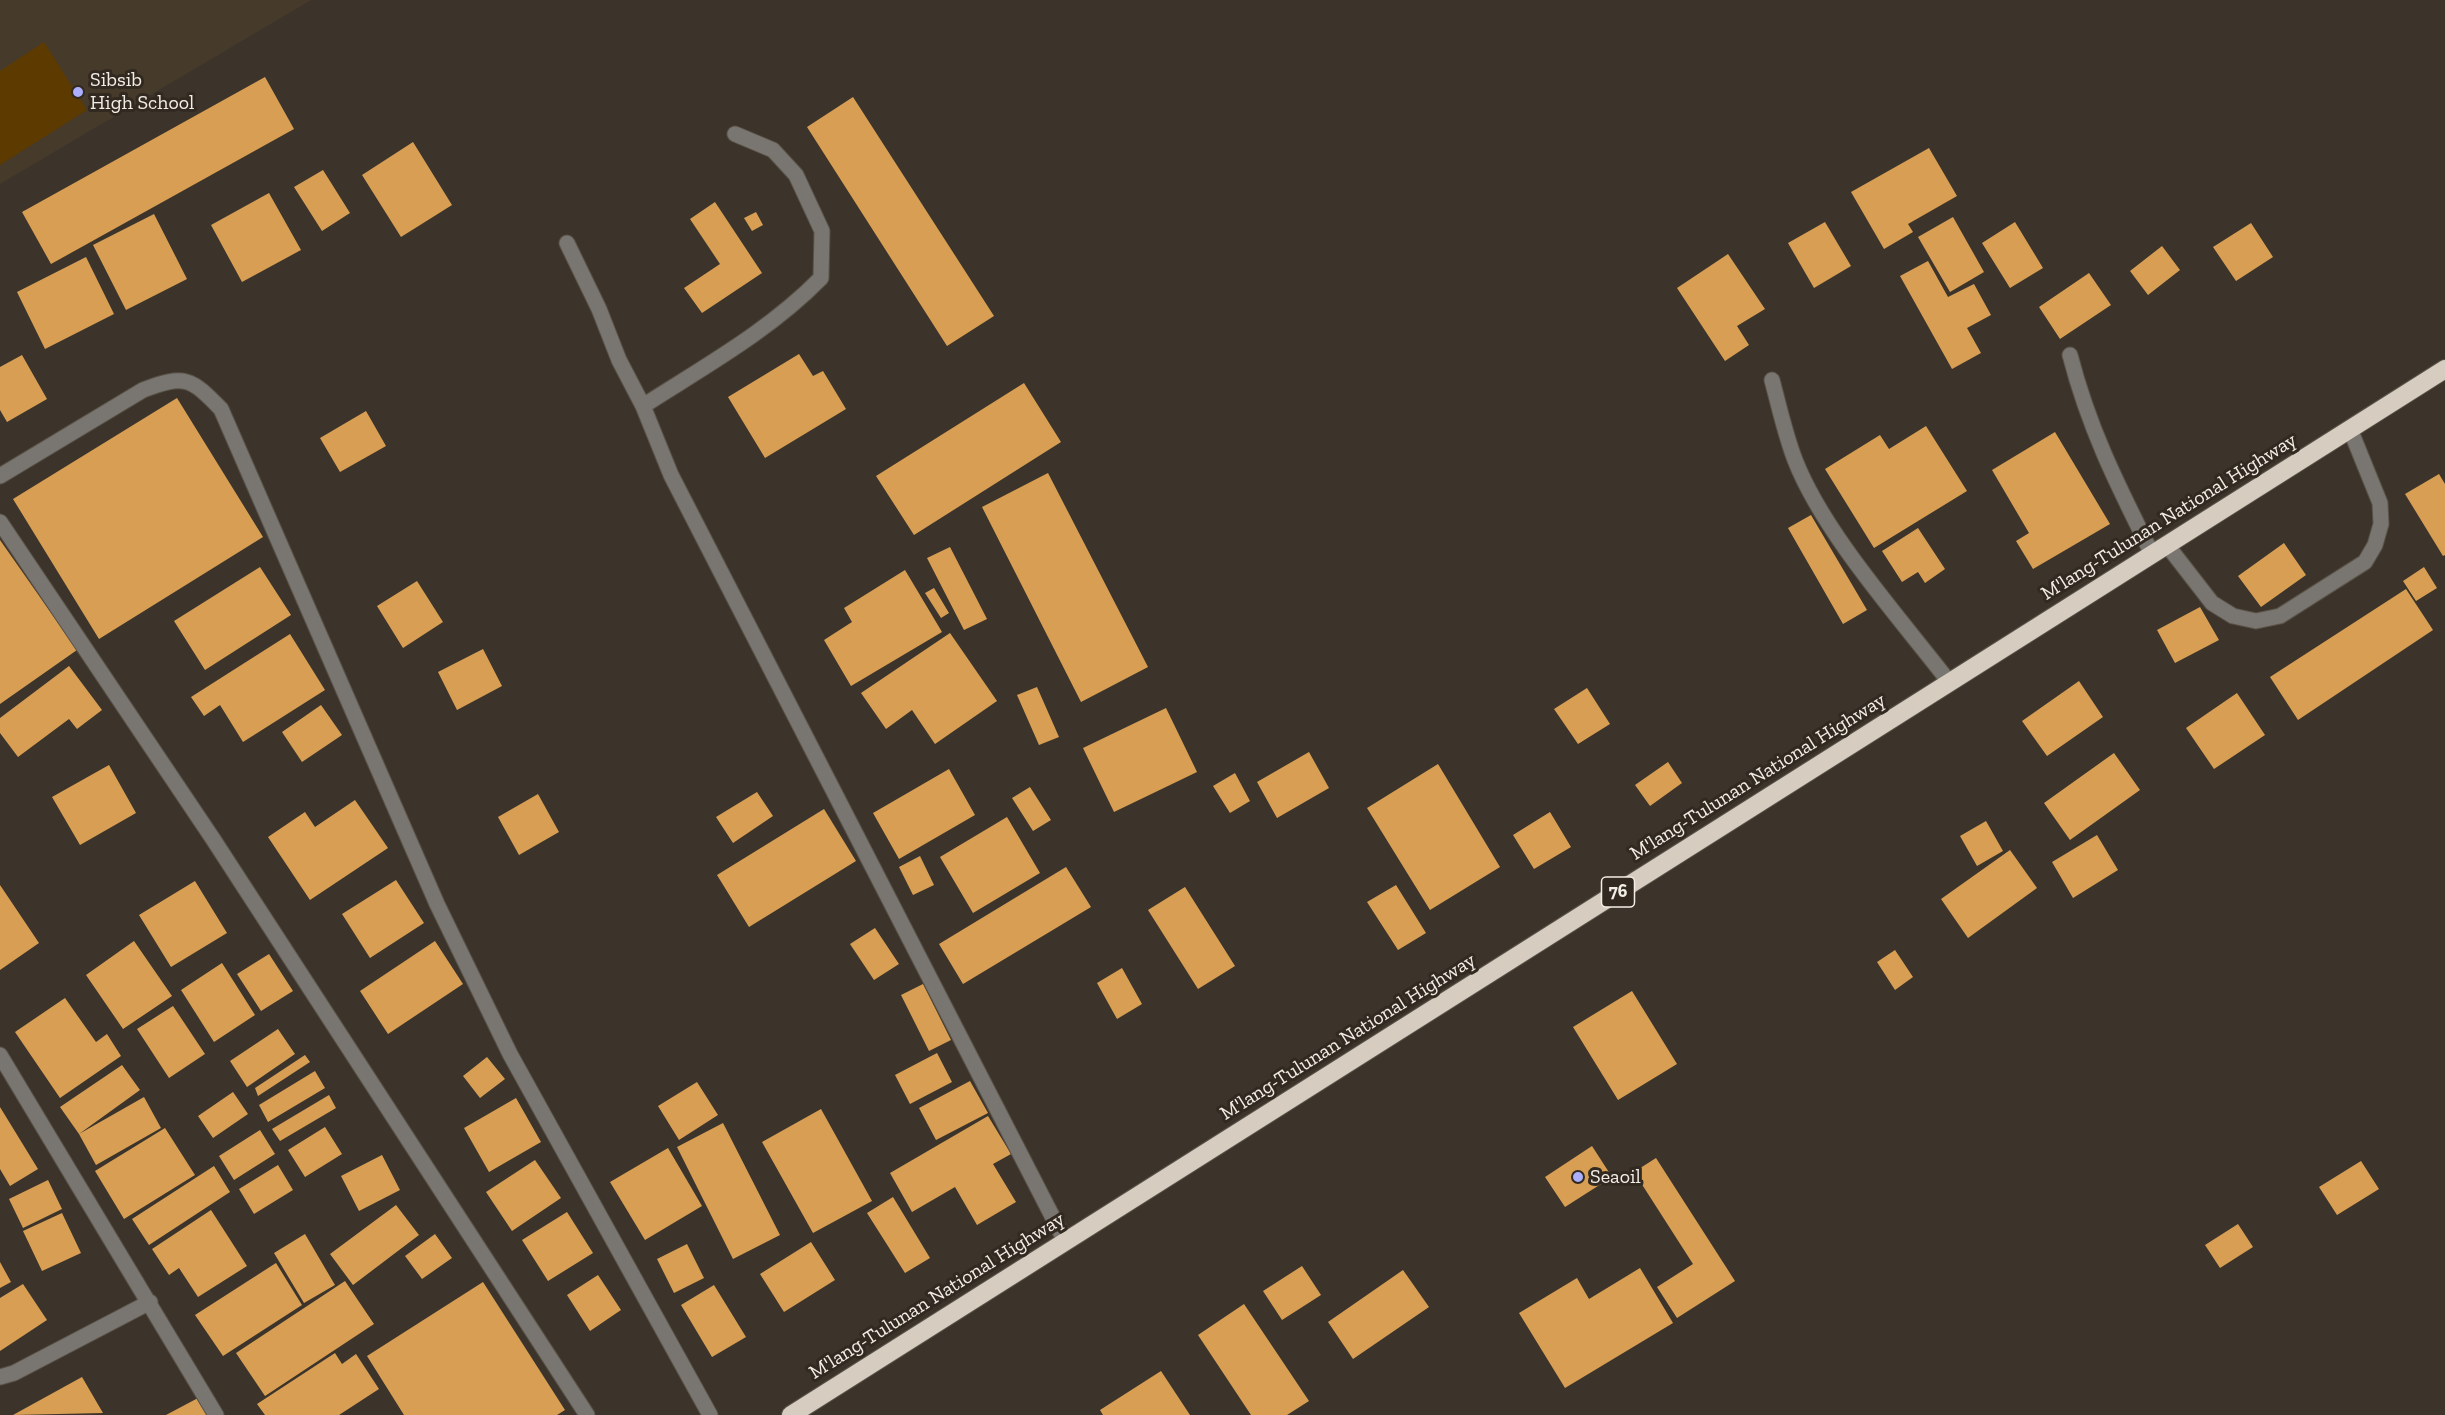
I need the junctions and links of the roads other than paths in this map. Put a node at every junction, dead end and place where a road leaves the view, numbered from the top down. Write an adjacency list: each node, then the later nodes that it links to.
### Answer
1 (735, 134): 6 (street)
2 (567, 243): 6 (street)
3 (2070, 355): 10 (street)
4 (2445, 369): 7 (highway, M'lang-Tulunan National Highway / 76)
5 (1772, 380): 11 (street)
6 (643, 405): 13 (street)
7 (2349, 429): 10 (highway, M'lang-Tulunan National Highway / 76); 10 (street)
8 (0, 476): 18 (street)
9 (0, 522): 17 (street)
10 (2159, 549): 11 (highway, M'lang-Tulunan National Highway / 76)
11 (1950, 683): 13 (highway, M'lang-Tulunan National Highway / 76)
12 (0, 1055): 14 (street)
13 (1065, 1241): 19 (highway, M'lang-Tulunan National Highway / 76)
14 (150, 1302): 15 (street); 16 (street)
15 (0, 1377)
16 (216, 1415)
17 (587, 1415)
18 (710, 1415)
19 (791, 1415)

